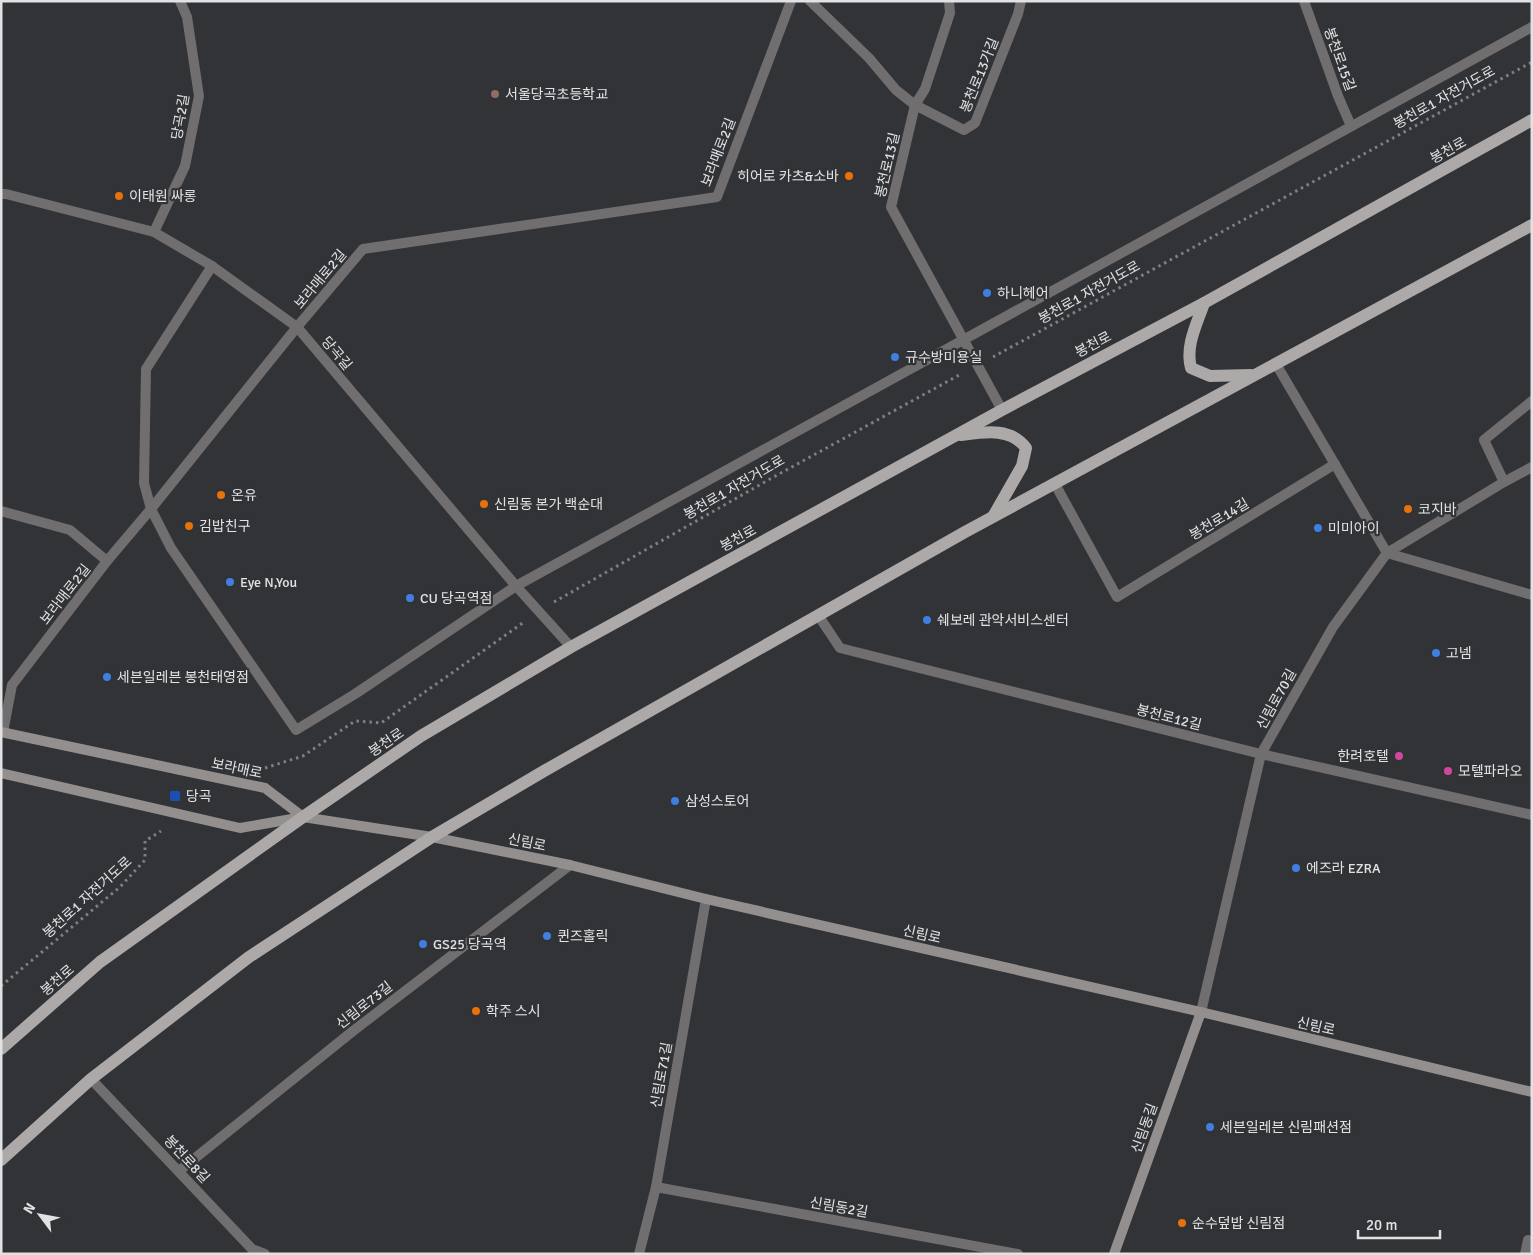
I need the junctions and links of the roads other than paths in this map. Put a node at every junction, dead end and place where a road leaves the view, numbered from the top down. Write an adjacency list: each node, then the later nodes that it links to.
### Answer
1 (180, 1): 13 (street, 당곡2길)
2 (791, 1): 16 (street, 보라매로2길)
3 (810, 1): 8 (street)
4 (949, 1): 8 (street, 봉천로13길)
5 (1021, 1): 8 (street, 봉천로13가길)
6 (1304, 1): 10 (street, 봉천로15길)
7 (1532, 27): 10 (street)
8 (914, 105): 17 (street, 봉천로13길)
9 (1532, 120): 15 (main road, 봉천로)
10 (1351, 126): 17 (street)
11 (1, 194): 13 (street, 당곡길)
12 (1532, 225): 18 (main road)
13 (154, 232): 14 (street, 당곡길)
14 (212, 266): 16 (street, 당곡길); 27 (street)
15 (1204, 303): 19 (main road); 21 (main road, 봉천로)
16 (297, 327): 27 (street, 보라매로2길); 32 (street, 당곡길)
17 (965, 339): 21 (street, 봉천로13길); 32 (street)
18 (1276, 364): 19 (main road); 23 (street)
19 (1255, 375): 26 (main road)
20 (1532, 401): 25 (street)
21 (1002, 410): 22 (main road, 봉천로)
22 (954, 436): 29 (main road); 35 (main road, 봉천로)
23 (1335, 464): 26 (street, 봉천로14길); 30 (street)
24 (1532, 467): 25 (street, 신림로70길)
25 (1504, 482): 30 (street, 신림로70길)
26 (1055, 484): 29 (main road)
27 (151, 509): 31 (street, 보라매로2길); 32 (street)
28 (1, 511): 31 (street)
29 (992, 517): 34 (main road)
30 (1386, 553): 33 (street); 37 (street, 신림로70길)
31 (107, 561): 36 (street, 보라매로2길)
32 (516, 586): 35 (street, 당곡길)
33 (1532, 595)
34 (818, 615): 37 (street, 봉천로12길); 41 (main road)
35 (571, 647): 40 (main road, 봉천로)
36 (2, 732): 40 (main road, 보라매로)
37 (1260, 754): 39 (street, 봉천로12길); 44 (street, 신림로70길)
38 (1, 773): 40 (main road)
39 (1532, 815)
40 (303, 817): 41 (main road, 신림로); 45 (main road, 봉천로)
41 (432, 837): 42 (main road, 신림로); 46 (main road)
42 (570, 865): 43 (main road, 신림로); 49 (street, 신림로73길)
43 (706, 899): 44 (main road, 신림로); 50 (street, 신림로71길)
44 (1200, 1012): 47 (main road, 신림로); 56 (main road, 신림동길)
45 (1, 1049)
46 (91, 1079): 48 (main road); 49 (street, 봉천로8길)
47 (1532, 1092)
48 (1, 1160)
49 (180, 1171): 52 (street, 봉천로8길)
50 (656, 1187): 54 (street, 신림로71길); 55 (street, 신림동2길)
51 (1532, 1241): 57 (street)
52 (249, 1251): 53 (street, 봉천로8길)
53 (265, 1254)
54 (639, 1254)
55 (1018, 1254)
56 (1114, 1254)
57 (1525, 1254)

